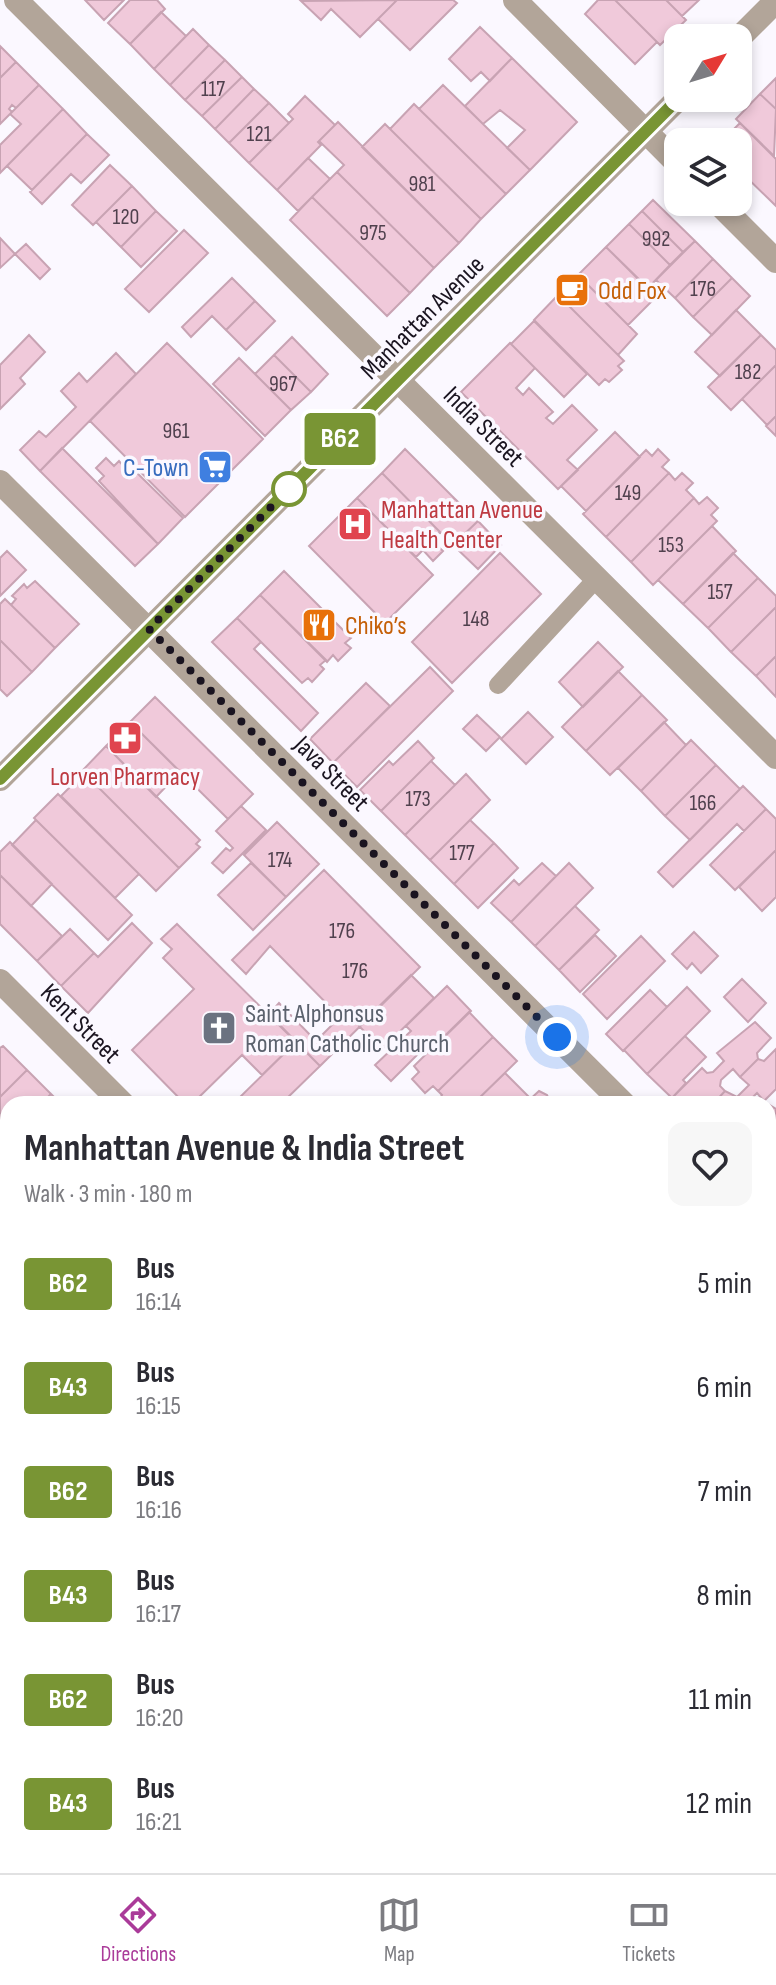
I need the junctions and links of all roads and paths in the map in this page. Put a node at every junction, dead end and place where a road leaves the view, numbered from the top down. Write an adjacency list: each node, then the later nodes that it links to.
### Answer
1 (16, 0): 10 (street, India Street)
2 (515, 0): 6 (street)
3 (776, 1): 4 (street)
4 (752, 25)
5 (665, 112): 6 (street, Manhattan Avenue)
6 (646, 131): 7 (street); 10 (street, Manhattan Avenue)
7 (664, 150)
8 (731, 216): 9 (street)
9 (776, 261)
10 (399, 381): 12 (street, India Street); 13 (street, Manhattan Avenue)
11 (0, 482): 13 (street, Java Street)
12 (597, 578): 14 (lane); 15 (street, India Street)
13 (149, 629): 16 (street, Manhattan Avenue); 19 (street, Java Street)
14 (498, 685)
15 (776, 757)
16 (0, 779)
17 (0, 981): 18 (street, Kent Street)
18 (115, 1096)
19 (616, 1096)

